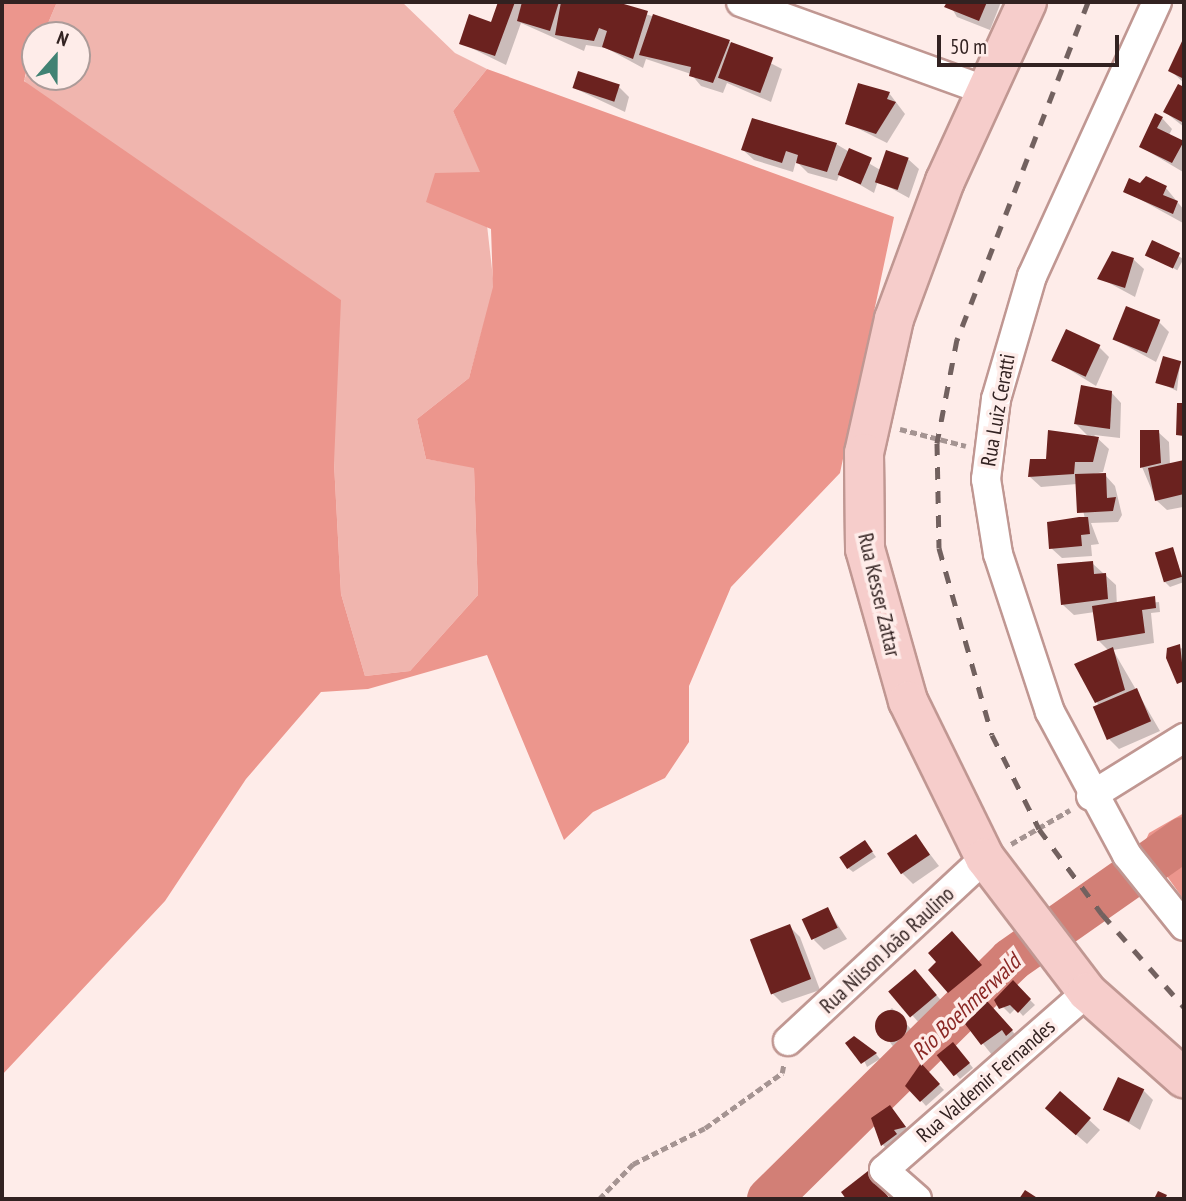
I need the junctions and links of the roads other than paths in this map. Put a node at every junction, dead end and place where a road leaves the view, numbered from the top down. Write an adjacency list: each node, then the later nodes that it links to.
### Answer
1 (741, 2): 4 (street)
2 (1027, 2): 4 (street, Rua Kesser Zattar)
3 (1157, 2): 6 (street, Rua Luiz Ceratti)
4 (986, 91): 7 (street, Rua Kesser Zattar)
5 (1184, 738): 6 (street)
6 (1091, 796): 8 (street, Rua Luiz Ceratti)
7 (985, 858): 9 (street, Rua Kesser Zattar); 10 (street, Rua Nilson João Raulino)
8 (1183, 923)
9 (1087, 992): 11 (street, Rua Kesser Zattar); 12 (street, Rua Valdemir Fernandes)
10 (788, 1041)
11 (1184, 1078)
12 (917, 1199)

